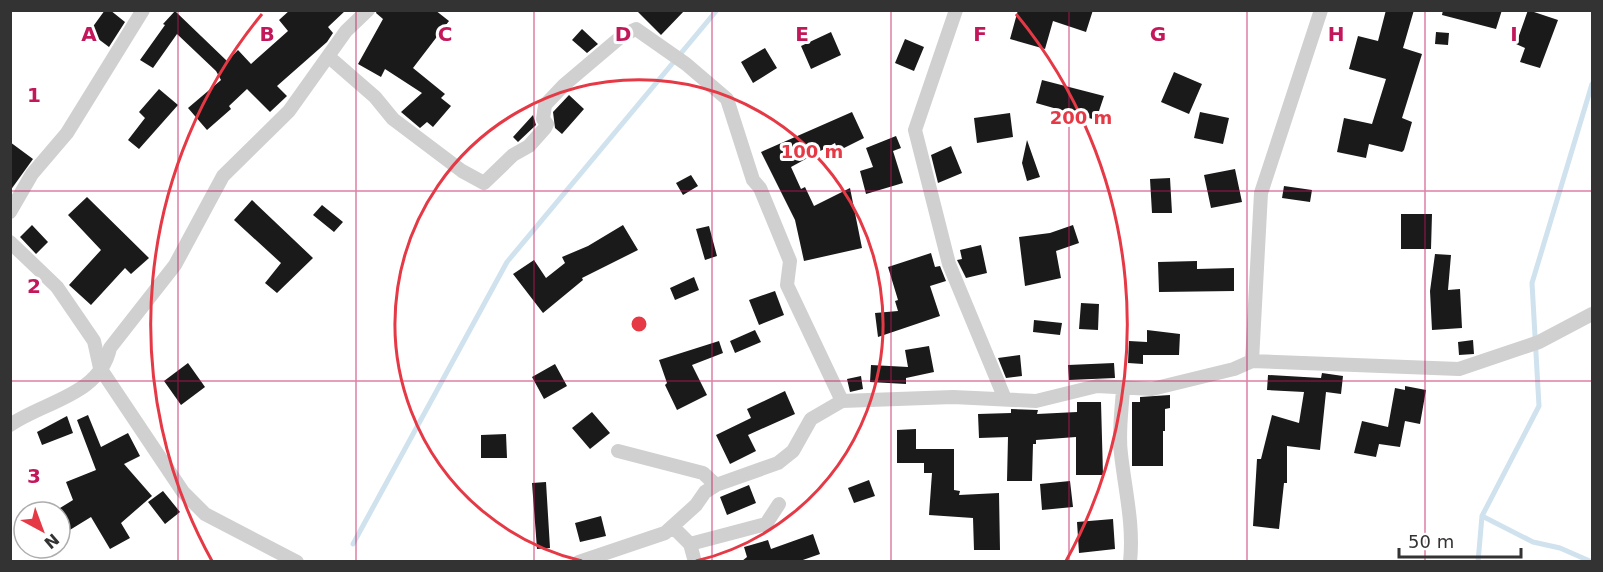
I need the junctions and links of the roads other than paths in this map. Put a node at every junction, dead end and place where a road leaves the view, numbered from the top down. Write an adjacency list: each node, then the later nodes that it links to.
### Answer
1 (143, 10): 6 (street)
2 (368, 10): 5 (street)
3 (956, 10): 12 (street)
4 (1321, 10): 9 (street)
5 (329, 57): 10 (street); 13 (street)
6 (10, 212)
7 (10, 242): 10 (street)
8 (1593, 314): 9 (street)
9 (1252, 361): 11 (street)
10 (100, 368): 14 (street); 20 (street)
11 (1123, 388): 12 (street); 23 (street)
12 (1005, 399): 13 (street)
13 (843, 401): 16 (street)
14 (10, 425)
15 (618, 451): 16 (street)
16 (716, 485): 18 (street)
17 (779, 504): 19 (street)
18 (674, 527): 19 (street); 21 (street)
19 (690, 544): 22 (street)
20 (297, 561)
21 (579, 561)
22 (694, 561)
23 (1130, 561)

